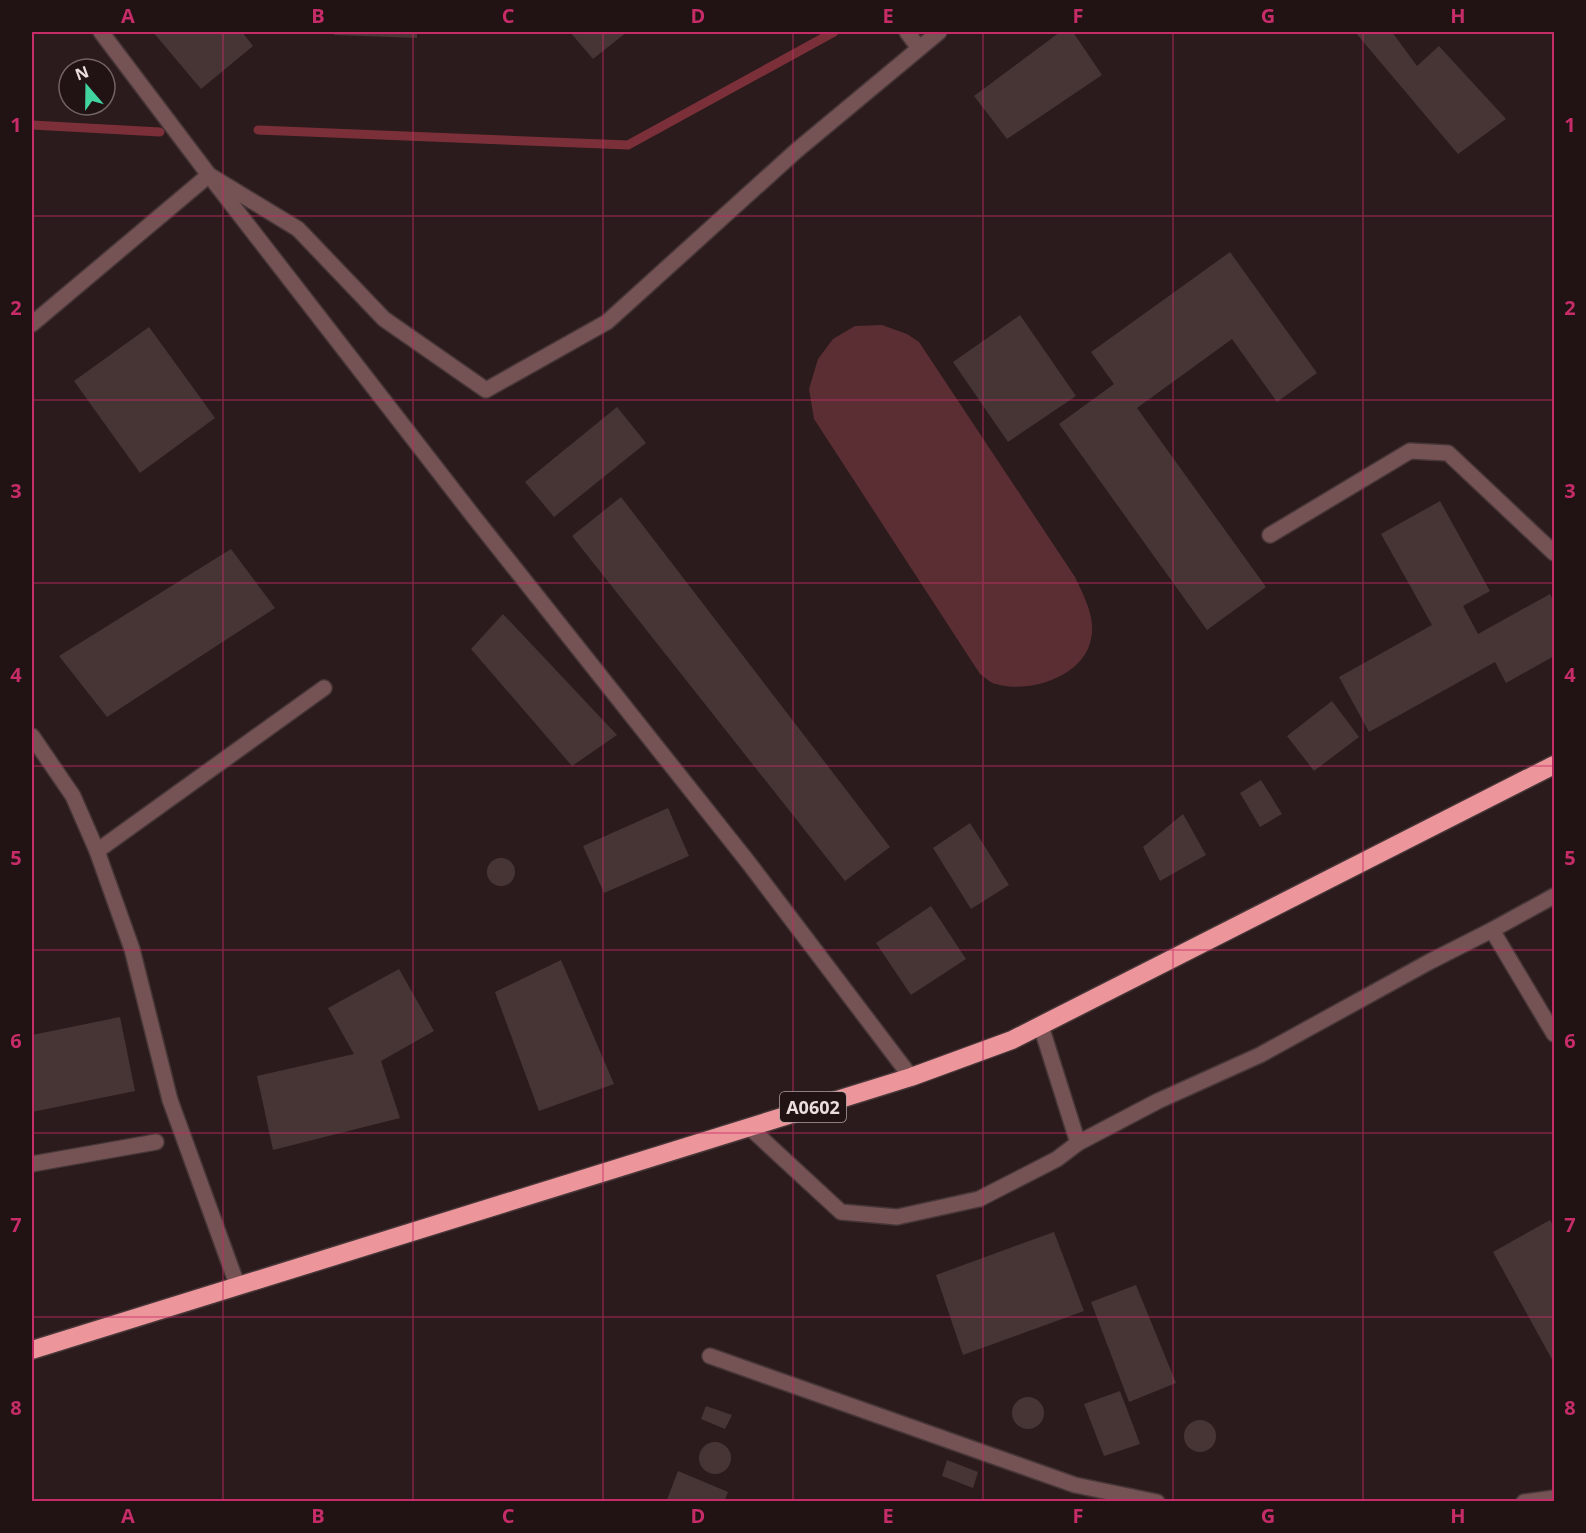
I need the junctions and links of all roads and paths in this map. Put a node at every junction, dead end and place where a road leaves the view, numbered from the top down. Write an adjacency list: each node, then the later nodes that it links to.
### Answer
1 (102, 32): 5 (street)
2 (907, 32): 4 (street)
3 (939, 32): 4 (street)
4 (919, 48): 5 (street)
5 (208, 175): 6 (street); 17 (street)
6 (32, 324)
7 (1270, 535): 8 (street)
8 (1554, 553)
9 (324, 688): 12 (street)
10 (32, 736): 12 (street)
11 (1554, 765): 15 (highway, A0602)
12 (97, 851): 22 (street)
13 (1554, 896): 14 (street)
14 (1492, 930): 16 (street); 20 (street)
15 (1041, 1026): 17 (highway, A0602); 20 (street)
16 (1554, 1034)
17 (911, 1077): 18 (highway, A0602)
18 (748, 1127): 20 (street); 22 (highway, A0602)
19 (156, 1142): 21 (street)
20 (1078, 1143)
21 (32, 1164)
22 (238, 1287): 23 (highway, A0602)
23 (32, 1350)
24 (710, 1356): 26 (street)
25 (1554, 1498): 27 (street)
26 (1157, 1502)
27 (1524, 1502)

